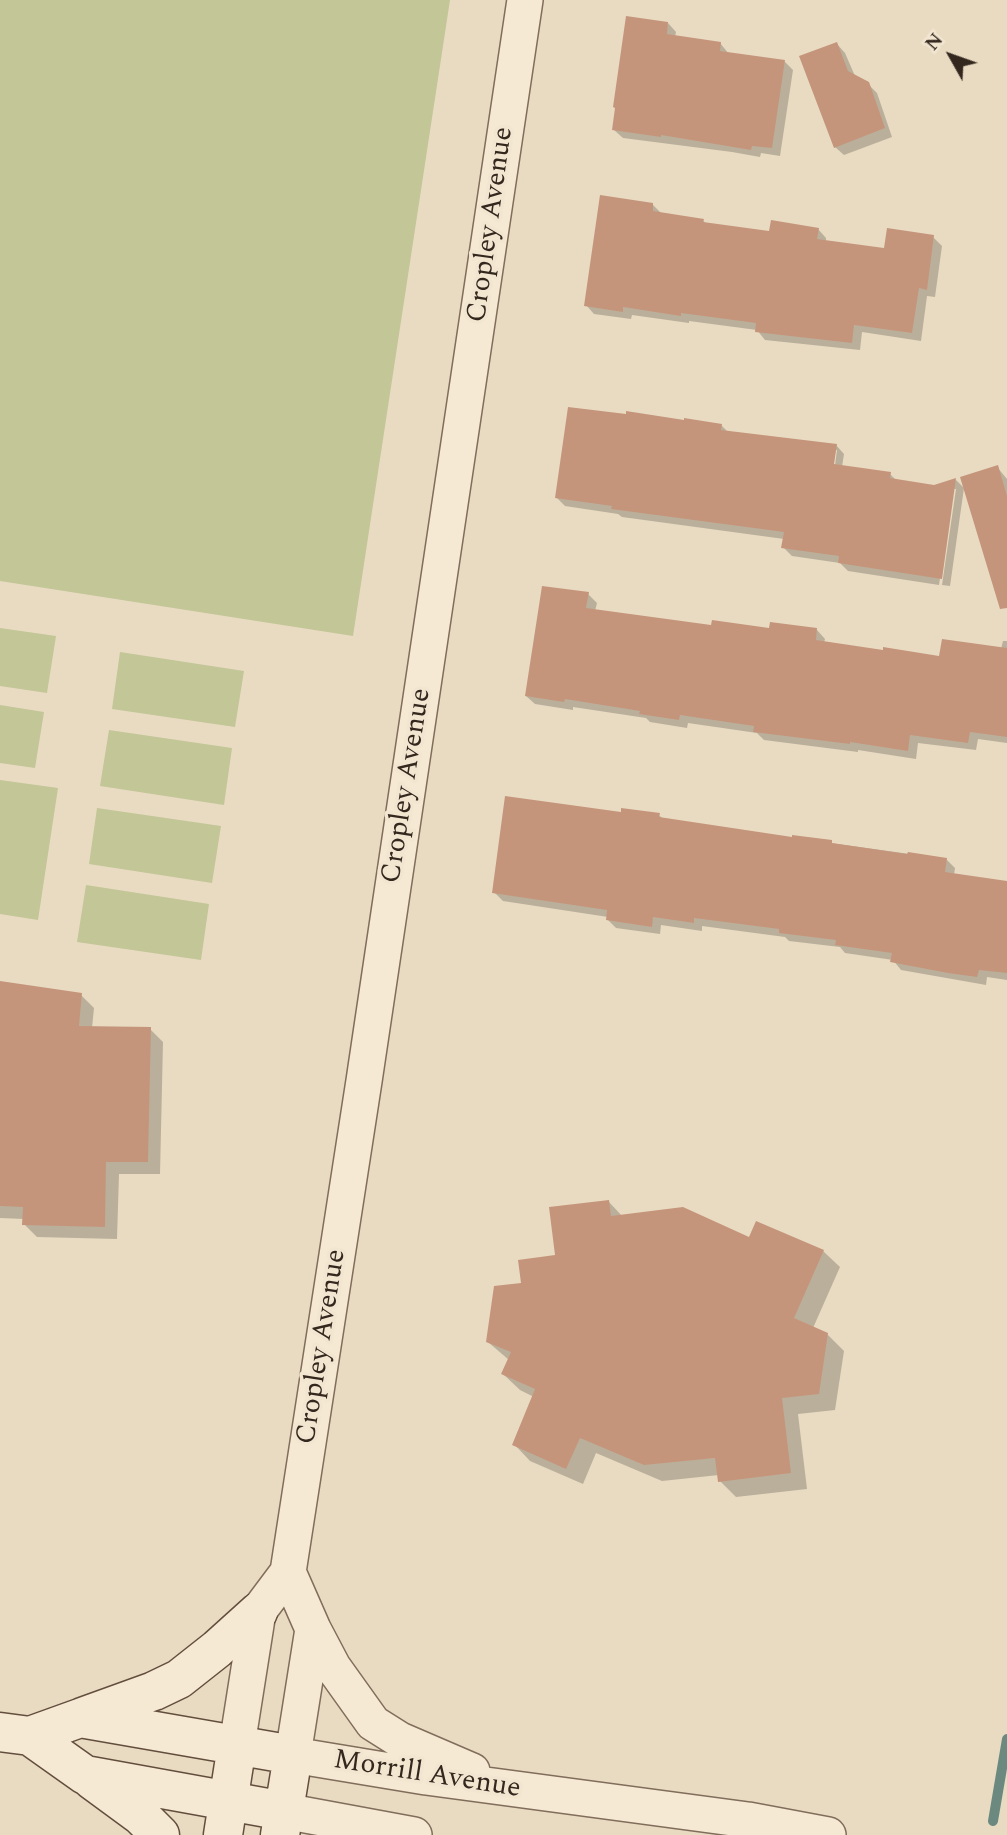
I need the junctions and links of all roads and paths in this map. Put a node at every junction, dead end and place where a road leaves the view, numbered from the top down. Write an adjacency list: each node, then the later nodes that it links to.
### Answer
1 (525, 0): 2 (street, Cropley Avenue)
2 (288, 1572): 3 (street, Cropley Avenue); 4 (street)
3 (258, 1612): 5 (main road); 7 (street, Cropley Avenue)
4 (313, 1629): 8 (street); 10 (street)
5 (80, 1718): 6 (main road, Morrill Avenue); 7 (main road, Morrill Avenue)
6 (15, 1734): 9 (main road, Morrill Avenue)
7 (237, 1745): 8 (main road, Morrill Avenue); 11 (main road, Cropley Avenue)
8 (293, 1755): 10 (street, Morrill Avenue); 12 (main road)
9 (85, 1775): 11 (main road, Morrill Avenue); 13 (main road)
10 (517, 1790): 15 (street, Morrill Avenue)
11 (226, 1818): 12 (main road, Morrill Avenue)
12 (282, 1823): 14 (street, Morrill Avenue)
13 (160, 1835)
14 (414, 1835)
15 (828, 1835)

